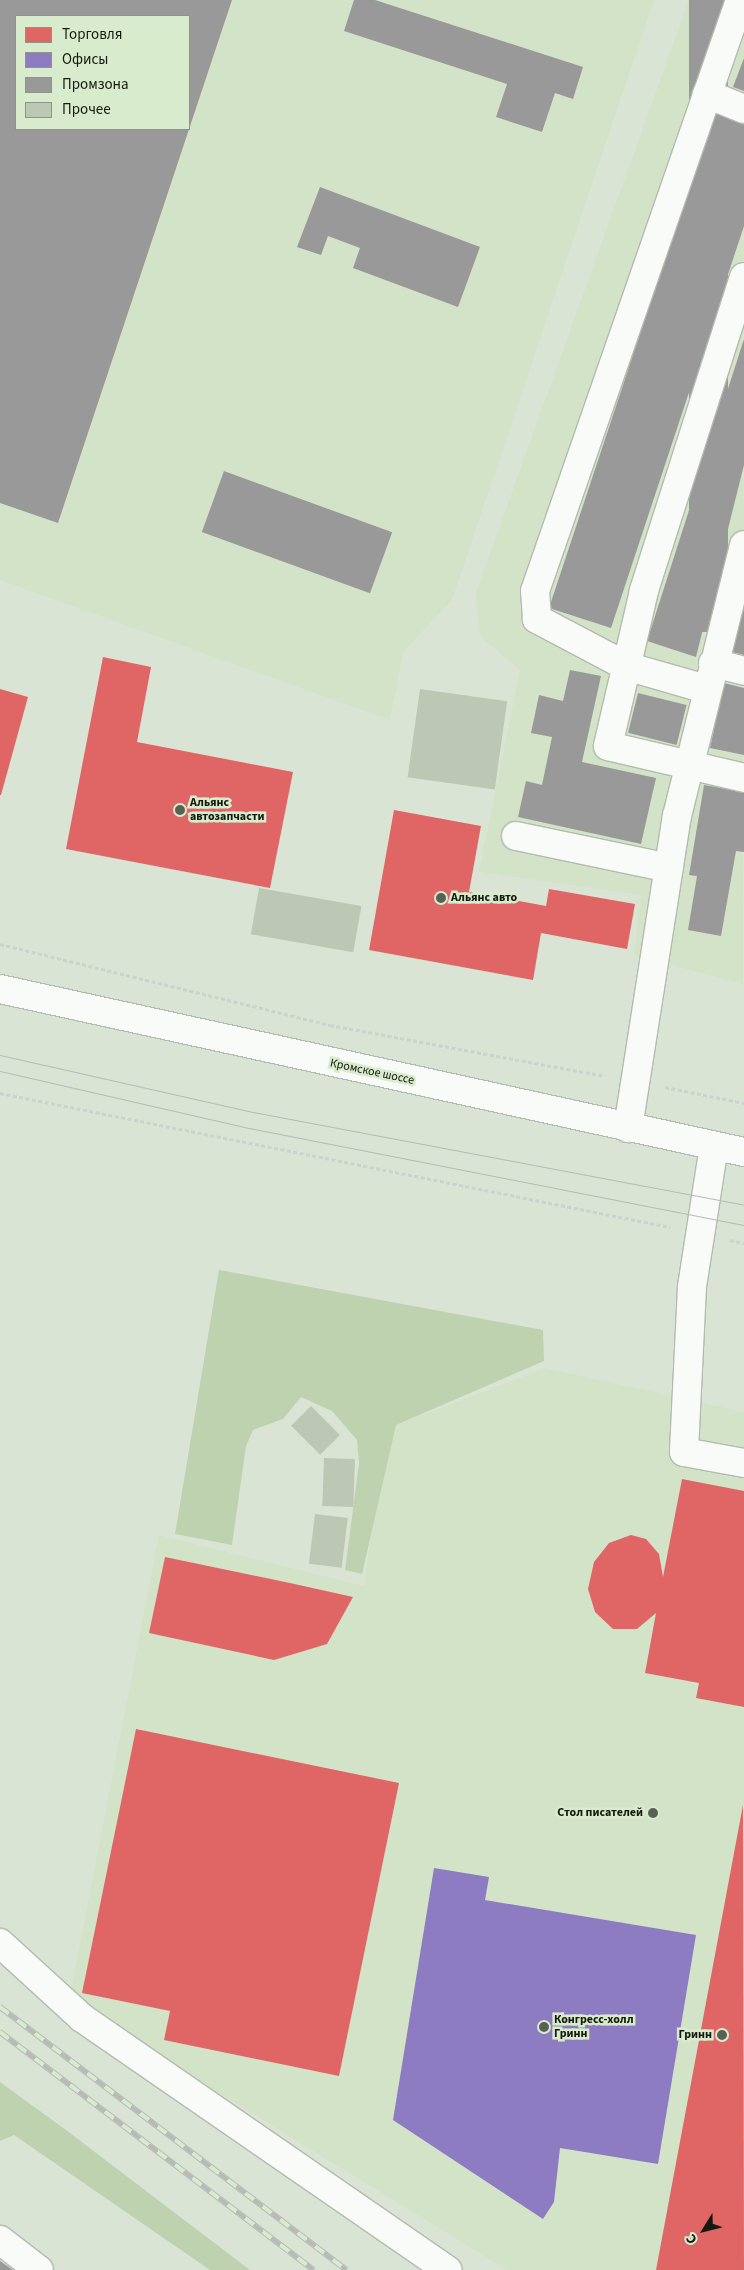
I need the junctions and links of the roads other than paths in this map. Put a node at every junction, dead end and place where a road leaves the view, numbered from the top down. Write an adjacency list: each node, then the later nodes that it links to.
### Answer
1 (740, 0): 2 (main road)
2 (707, 94): 3 (main road); 7 (main road)
3 (744, 109)
4 (744, 277): 7 (main road)
5 (742, 561): 6 (main road)
6 (713, 663): 8 (main road); 9 (main road)
7 (626, 666): 9 (main road); 10 (main road)
8 (744, 671)
9 (706, 689): 10 (main road)
10 (689, 765): 11 (main road); 13 (main road)
11 (744, 778)
12 (516, 836): 13 (main road)
13 (669, 868): 15 (main road)
14 (0, 989): 15 (main road, Кромское шоссе)
15 (628, 1128): 16 (main road, Кромское шоссе)
16 (714, 1146): 17 (main road, Кромское шоссе); 18 (main road)
17 (744, 1152)
18 (744, 1463)
19 (0, 1943): 22 (main road)
20 (0, 2240): 21 (main road)
21 (39, 2270)
22 (447, 2270)

